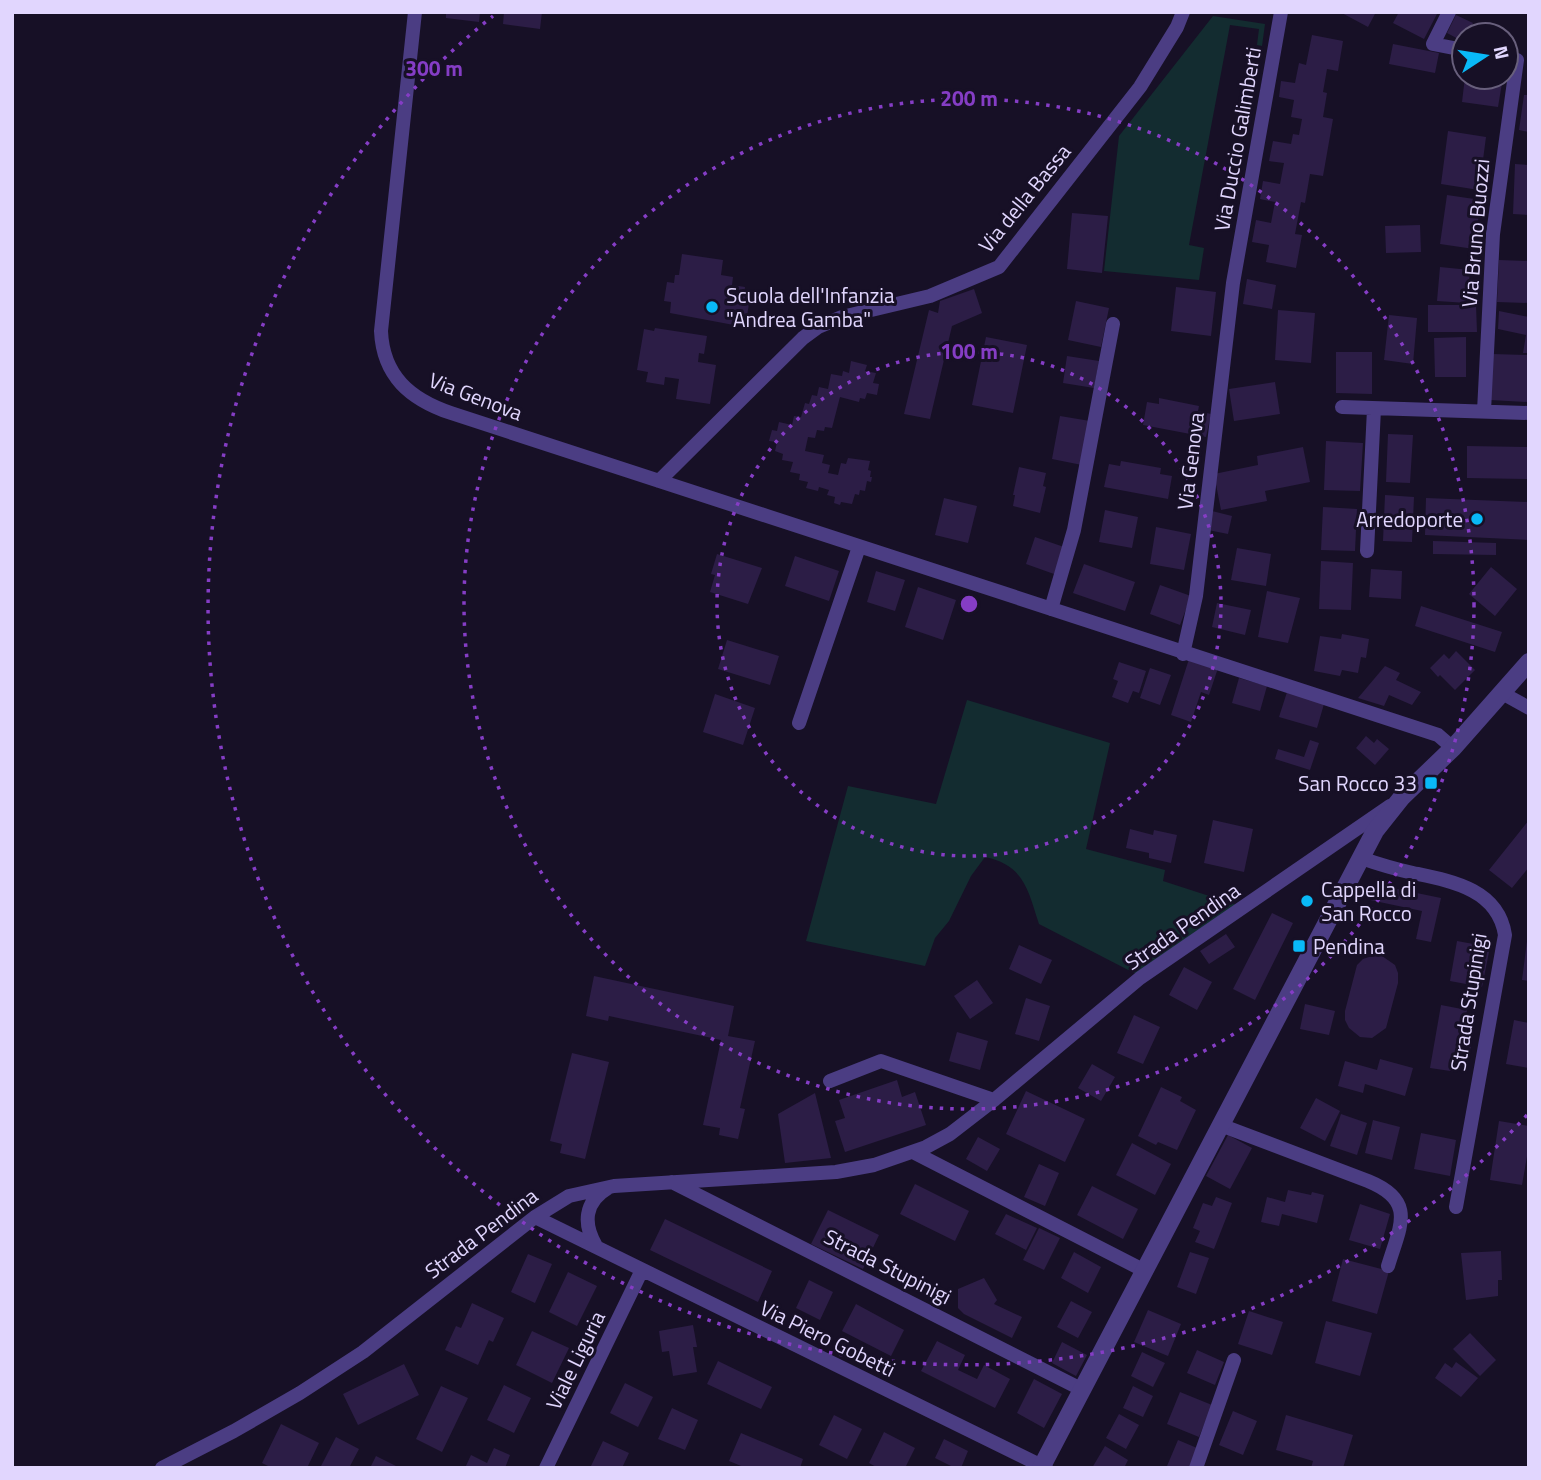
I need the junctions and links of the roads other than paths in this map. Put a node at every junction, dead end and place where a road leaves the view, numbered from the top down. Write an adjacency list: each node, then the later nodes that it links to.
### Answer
1 (415, 12): 15 (street, Via Genova)
2 (1183, 12): 6 (street, Via della Bassa)
3 (1195, 12): 6 (street, Via della Bassa)
4 (1449, 12): 7 (street)
5 (1276, 13): 9 (street, Via Duccio Galimberti)
6 (1177, 27): 15 (street, Via della Bassa)
7 (1450, 47)
8 (1513, 91): 13 (street, Via Bruno Buozzi)
9 (1235, 272): 19 (street, Via Genova)
10 (1113, 324): 18 (street)
11 (1342, 407): 12 (street)
12 (1374, 409): 13 (street); 17 (street)
13 (1484, 411): 14 (street)
14 (1529, 414)
15 (659, 481): 16 (street, Via Genova)
16 (859, 547): 18 (street, Via Genova); 23 (street)
17 (1367, 551)
18 (1051, 609): 19 (street, Via Genova)
19 (1183, 654): 24 (street, Via Genova)
20 (1529, 662): 21 (street)
21 (1502, 692): 22 (street); 24 (street)
22 (1529, 708)
23 (799, 723)
24 (1453, 748): 25 (street)
25 (1402, 797): 26 (street); 28 (street, Strada Pendina)
26 (1361, 858): 29 (street); 33 (street, Strada Stupinigi)
27 (830, 1081): 28 (street)
28 (994, 1100): 30 (street, Strada Pendina)
29 (1223, 1126): 36 (street); 38 (street)
30 (913, 1152): 31 (street, Strada Pendina); 38 (street)
31 (672, 1182): 32 (street, Strada Pendina); 40 (street, Strada Stupinigi)
32 (610, 1187): 34 (street, Strada Pendina); 35 (street)
33 (1456, 1207)
34 (535, 1217): 35 (street, Via Piero Gobetti); 42 (street, Strada Pendina)
35 (596, 1246): 37 (street, Via Piero Gobetti)
36 (1388, 1266)
37 (642, 1270): 41 (street, Via Piero Gobetti); 43 (street, Viale Liguria)
38 (1145, 1271): 40 (street)
39 (1234, 1360): 44 (street)
40 (1083, 1390): 41 (street)
41 (1043, 1467)
42 (162, 1468)
43 (546, 1468)
44 (1196, 1468)

